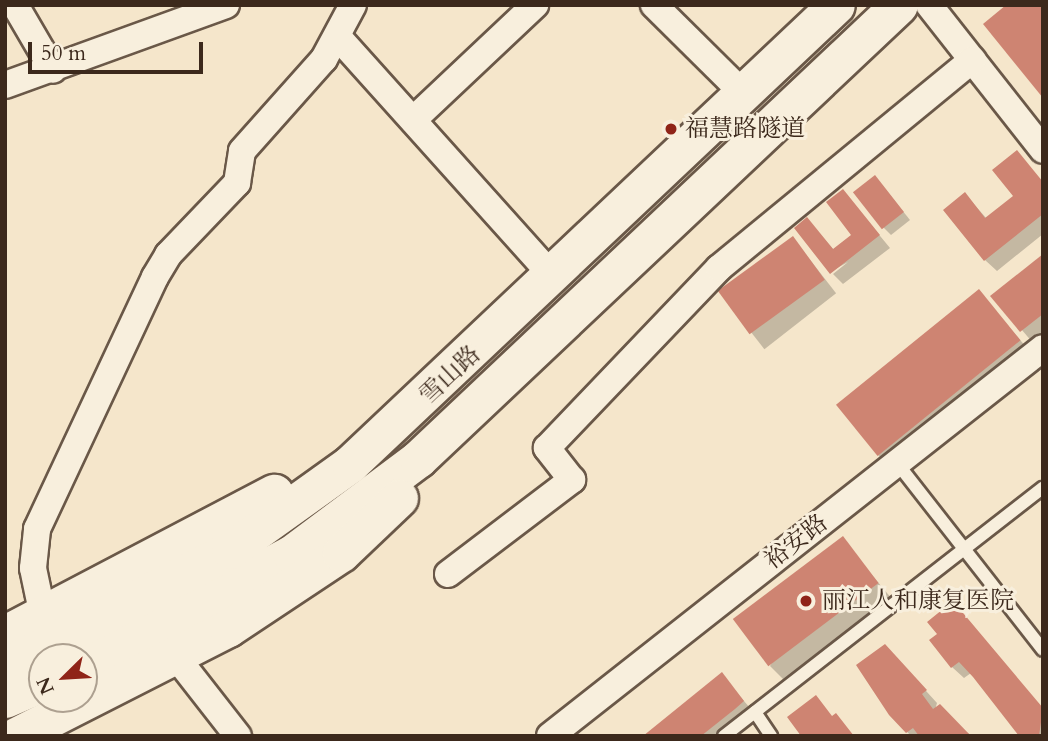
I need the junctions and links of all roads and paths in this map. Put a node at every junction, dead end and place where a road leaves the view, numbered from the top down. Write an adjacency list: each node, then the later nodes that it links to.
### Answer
1 (15, 5): 11 (street)
2 (226, 5): 11 (street)
3 (353, 5): 9 (street)
4 (535, 5): 14 (street)
5 (653, 5): 13 (street)
6 (836, 5): 13 (main road, 雪山路)
7 (899, 5): 19 (main road, 雪山路)
8 (929, 5): 10 (street)
9 (338, 37): 14 (street); 24 (street)
10 (972, 60): 15 (street); 23 (street)
11 (53, 70): 12 (street)
12 (5, 85)
13 (744, 94): 16 (main road, 雪山路)
14 (413, 120): 16 (street)
15 (1043, 150)
16 (553, 277): 18 (main road, 雪山路)
17 (1043, 348): 20 (street, 裕安路)
18 (413, 409): 24 (main road); 29 (main road, 雪山路)
19 (436, 444): 27 (main road, 雪山路); 28 (main road)
20 (897, 463): 22 (lane); 35 (street, 裕安路)
21 (1043, 488): 22 (lane)
22 (964, 549): 26 (lane); 32 (lane)
23 (448, 574)
24 (43, 616): 25 (main road)
25 (5, 634)
26 (1043, 650)
27 (98, 657)
28 (177, 657): 33 (main road); 34 (street)
29 (5, 666)
30 (28, 689): 31 (main road)
31 (5, 699)
32 (755, 712): 36 (lane); 37 (lane)
33 (16, 736)
34 (238, 736)
35 (550, 736)
36 (724, 736)
37 (771, 736)

